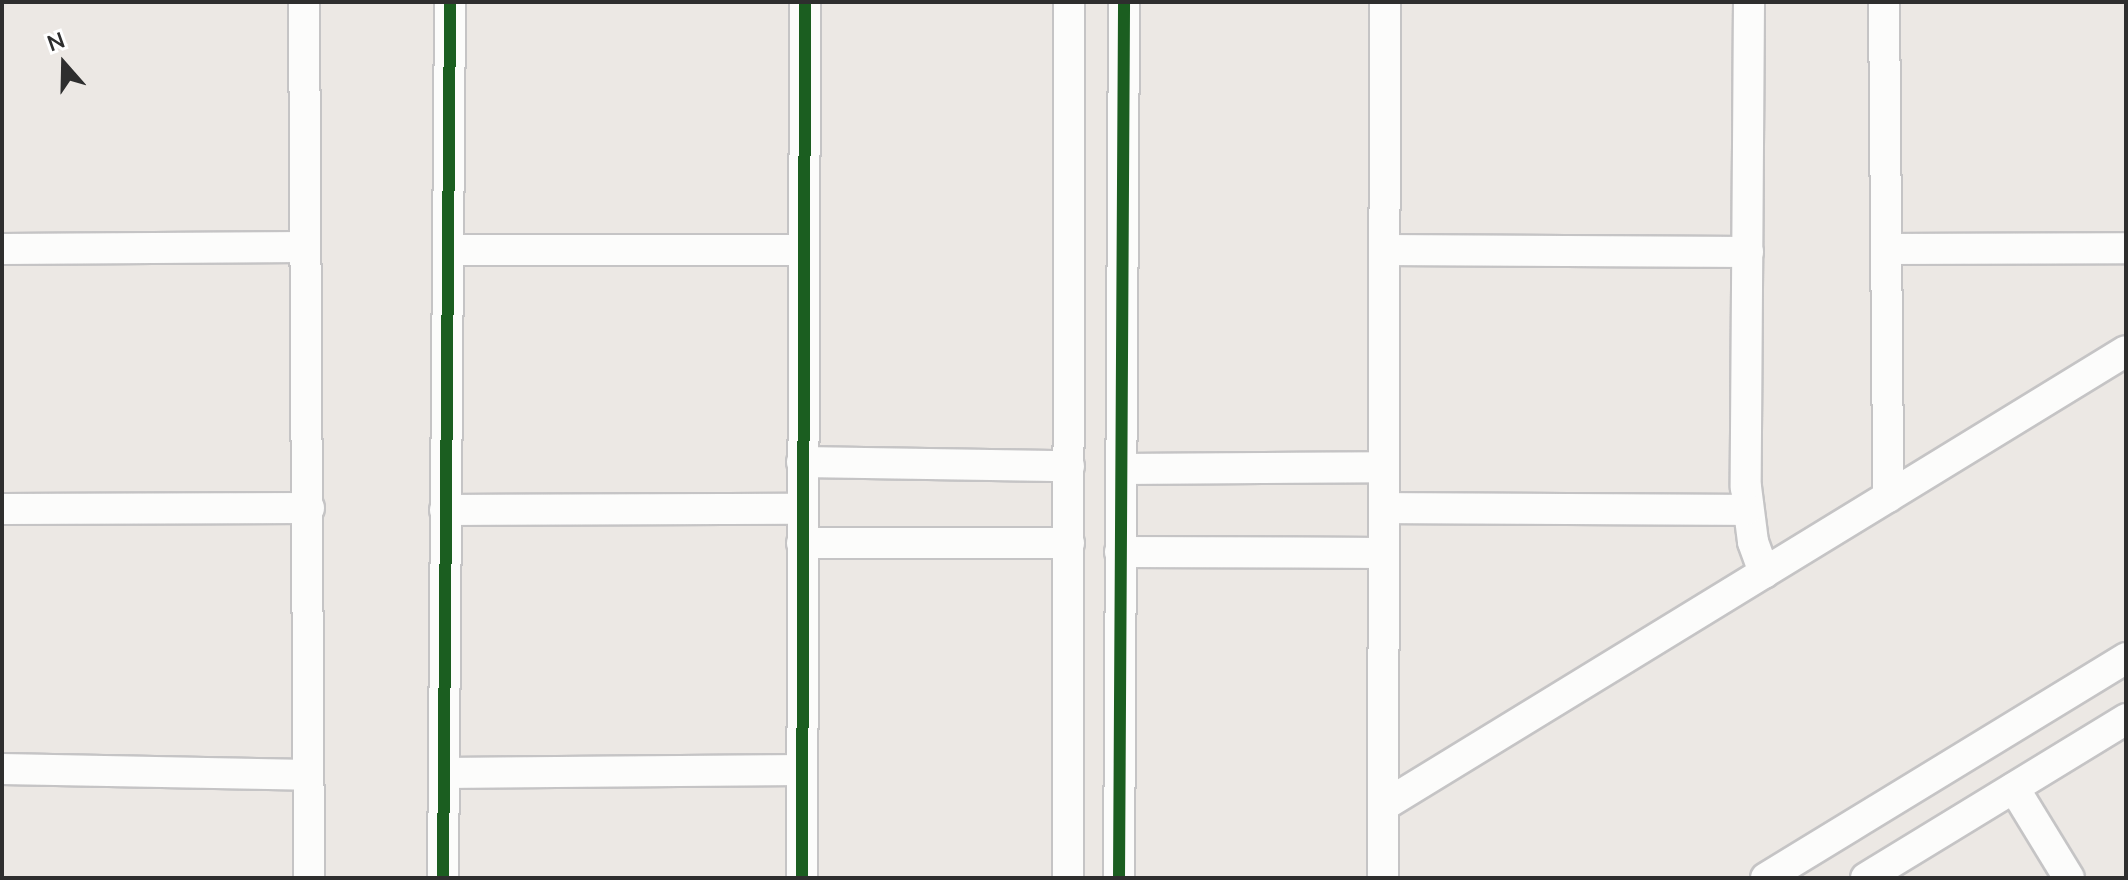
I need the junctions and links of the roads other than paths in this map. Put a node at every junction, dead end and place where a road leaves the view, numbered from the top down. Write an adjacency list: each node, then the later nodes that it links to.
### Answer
1 (304, 2): 9 (street)
2 (450, 2): 13 (street)
3 (805, 2): 14 (street)
4 (1069, 2): 19 (street)
5 (1124, 2): 21 (street)
6 (1385, 2): 15 (street)
7 (1749, 2): 16 (street)
8 (1884, 2): 12 (street)
9 (304, 247): 11 (street); 23 (street)
10 (2126, 248): 12 (street)
11 (2, 249)
12 (1886, 249): 22 (street)
13 (449, 250): 14 (street); 27 (street)
14 (803, 250): 18 (street)
15 (1384, 250): 16 (street); 20 (street)
16 (1748, 252): 28 (street)
17 (2126, 351): 22 (street)
18 (802, 462): 19 (street); 26 (street)
19 (1069, 466): 30 (street)
20 (1384, 467): 21 (street); 24 (street)
21 (1122, 469): 31 (street)
22 (1888, 497): 33 (street)
23 (309, 508): 25 (street); 39 (street)
24 (1386, 508): 28 (street); 32 (street)
25 (2, 509)
26 (802, 509): 27 (street); 29 (street)
27 (445, 510): 38 (street)
28 (1747, 510): 33 (street)
29 (802, 543): 30 (street); 37 (street)
30 (1069, 543): 45 (street)
31 (1120, 552): 32 (street); 46 (street)
32 (1384, 553): 41 (street)
33 (1764, 573): 41 (street)
34 (2126, 658): 48 (street)
35 (2126, 719): 40 (street)
36 (2, 769): 39 (street)
37 (802, 770): 38 (street); 44 (street)
38 (445, 773): 43 (street)
39 (308, 775): 42 (street)
40 (2014, 788): 49 (street); 50 (street)
41 (1383, 806): 47 (street)
42 (309, 878)
43 (443, 878)
44 (802, 878)
45 (1068, 878)
46 (1119, 878)
47 (1383, 878)
48 (1766, 878)
49 (1866, 878)
50 (2069, 878)

